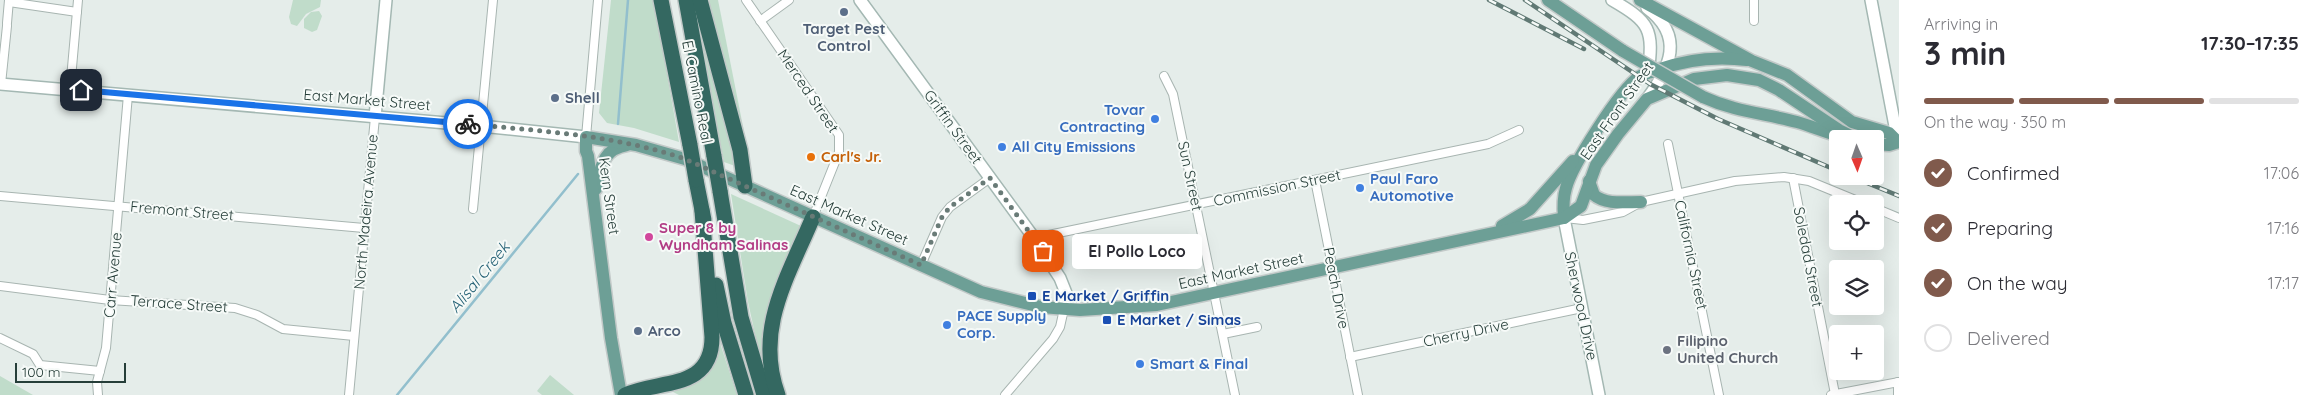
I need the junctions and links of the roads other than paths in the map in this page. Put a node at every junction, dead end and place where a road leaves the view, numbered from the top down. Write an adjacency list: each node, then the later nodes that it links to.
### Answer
1 (78, 0): 18 (street)
2 (386, 0): 29 (main road, North Madeira Avenue)
3 (493, 0): 30 (street)
4 (598, 0): 34 (street, Kern Street)
5 (661, 0): 53 (highway, El Camino Real, bridge)
6 (686, 0): 82 (highway, El Camino Real, bridge)
7 (700, 0): 44 (highway)
8 (746, 0): 19 (street, Merced Street)
9 (789, 0): 19 (street)
10 (860, 0): 40 (main road, Griffin Street)
11 (1548, 0): 33 (main road, bridge)
12 (1612, 0): 23 (main road, East Front Street)
13 (1636, 0): 22 (main road, East Front Street)
14 (1640, 0): 21 (main road)
15 (1754, 0): 20 (street)
16 (1871, 0): 35 (main road)
17 (9, 1): 18 (street); 25 (street)
18 (77, 12): 26 (street)
19 (760, 21): 55 (street, Merced Street)
20 (1754, 21)
21 (1752, 61): 22 (main road); 35 (main road)
22 (1668, 66): 23 (main road); 28 (main road, East Front Street)
23 (1648, 74): 39 (main road, East Front Street)
24 (1164, 76): 50 (street, Sun Street)
25 (1, 84): 26 (main road, East Market Street)
26 (70, 90): 27 (main road, East Market Street)
27 (128, 95): 29 (main road, East Market Street); 51 (street, Carr Avenue)
28 (1647, 99): 32 (main road); 43 (main road, East Front Street)
29 (375, 117): 30 (main road, East Market Street); 58 (street, North Madeira Avenue)
30 (481, 126): 34 (main road, East Market Street); 52 (street)
31 (1519, 130): 42 (street, Commission Street)
32 (1842, 130)
33 (1829, 135)
34 (586, 137): 37 (main road, East Market Street); 48 (main road, Kern Street)
35 (1899, 142): 38 (main road)
36 (1668, 144): 45 (street, California Street)
37 (636, 145): 44 (main road, East Market Street); 48 (main road)
38 (1884, 145)
39 (1582, 152): 56 (main road, East Front Street); 59 (main road)
40 (990, 178): 60 (main road, Griffin Street); 61 (street)
41 (1793, 178): 45 (street, East Market Street); 46 (street, East Market Street); 89 (street, Soledad Street)
42 (1315, 180): 50 (street, Commission Street); 62 (street, Peach Drive)
43 (1589, 181): 49 (main road); 56 (main road, East Front Street)
44 (744, 186): 55 (main road, East Market Street)
45 (1678, 194): 49 (street, East Market Street); 88 (street, California Street)
46 (1843, 195)
47 (0, 196): 51 (street, Fremont Street)
48 (594, 199): 77 (main road, Kern Street)
49 (1641, 202): 56 (street, East Market Street)
50 (1196, 204): 60 (street, Commission Street); 64 (street, Sun Street)
51 (119, 206): 58 (street, Fremont Street); 65 (street, Carr Avenue)
52 (474, 209)
53 (702, 211): 78 (highway); 81 (highway, El Camino Real)
54 (1884, 212): 57 (street)
55 (813, 218): 61 (main road, East Market Street); 83 (highway)
56 (1564, 218): 59 (main road, East Market Street); 66 (main road, Sherwood Drive)
57 (1899, 218)
58 (364, 228): 70 (street, North Madeira Avenue)
59 (1482, 235): 62 (main road, East Market Street)
60 (1034, 238): 67 (main road, Griffin Street)
61 (921, 265): 67 (main road, East Market Street)
62 (1333, 269): 64 (main road, East Market Street); 72 (street, Peach Drive)
63 (0, 286): 65 (street, Terrace Street)
64 (1214, 294): 67 (main road, East Market Street); 69 (street, Sun Street)
65 (110, 300): 70 (street, Terrace Street); 73 (street, Carr Avenue)
66 (1582, 308): 72 (street, Cherry Drive); 87 (main road, Sherwood Drive)
67 (1064, 309): 84 (street)
68 (1257, 327): 69 (street)
69 (1223, 334): 85 (street, Sun Street)
70 (354, 336): 76 (street, North Madeira Avenue)
71 (0, 338): 73 (street)
72 (1350, 357): 86 (street, Peach Drive)
73 (100, 370): 75 (street, Carr Avenue)
74 (1899, 382): 89 (street); 90 (street)
75 (98, 395)
76 (348, 395)
77 (621, 395)
78 (625, 395)
79 (653, 395): 80 (highway)
80 (664, 395)
81 (746, 395)
82 (764, 395)
83 (778, 395)
84 (1005, 395)
85 (1236, 395)
86 (1358, 395)
87 (1599, 395)
88 (1719, 395)
89 (1833, 395)
90 (1898, 395)

